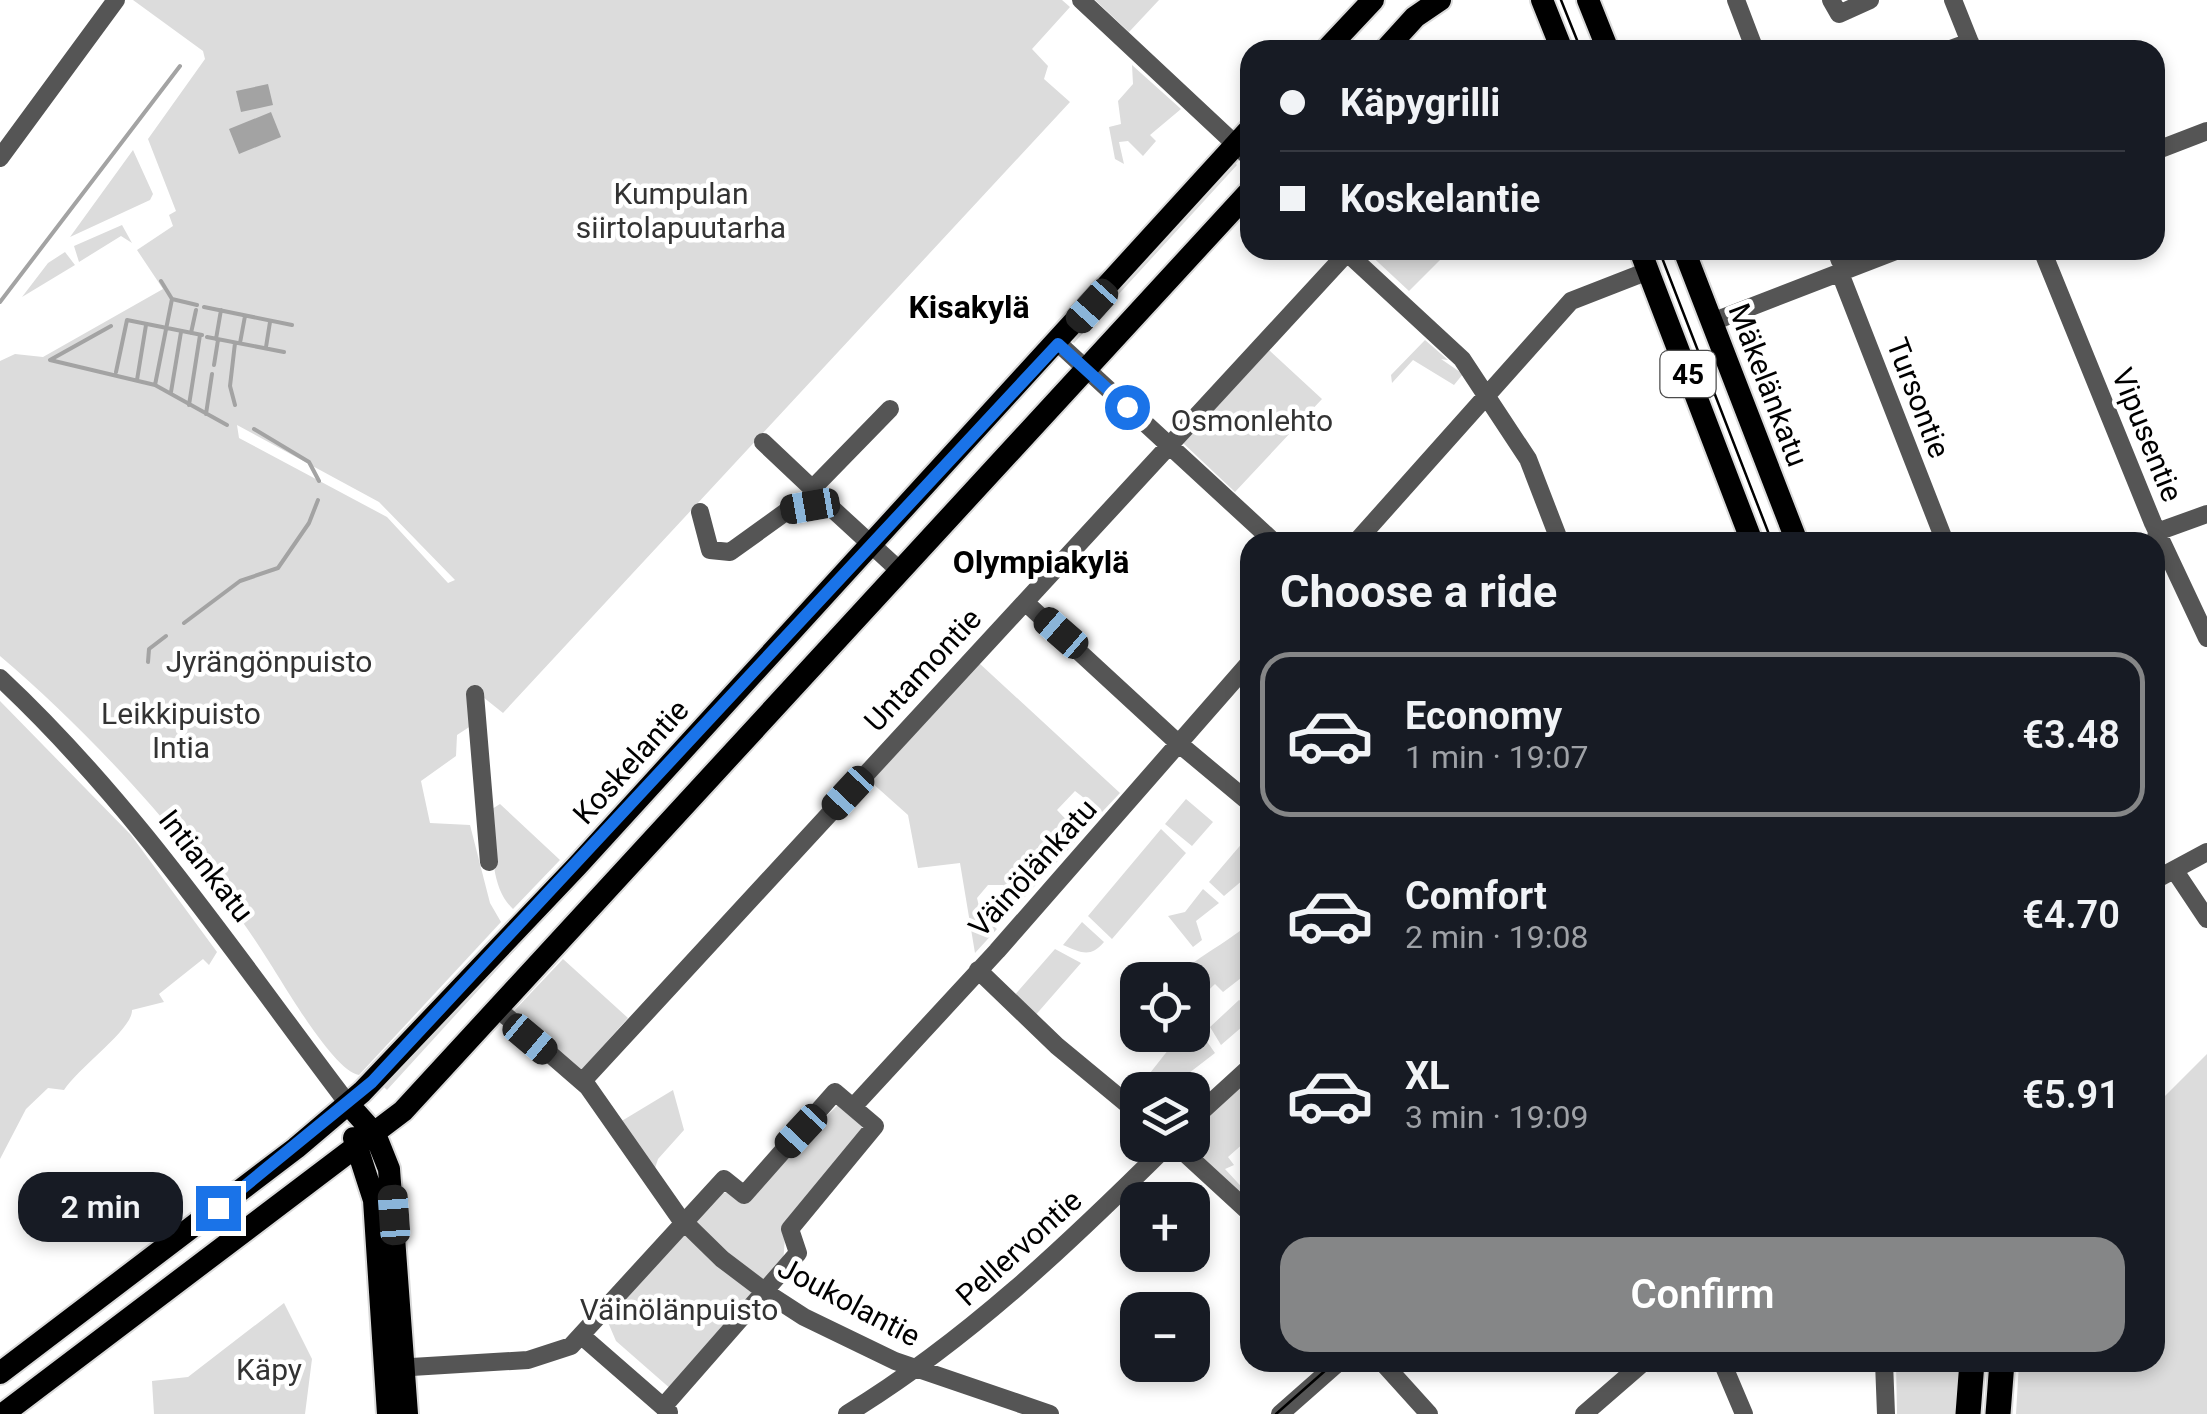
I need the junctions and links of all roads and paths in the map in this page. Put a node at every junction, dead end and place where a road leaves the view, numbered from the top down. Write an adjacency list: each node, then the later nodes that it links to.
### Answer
1 (116, 0): 21 (street)
2 (1080, 0): 18 (street)
3 (1372, 0): 11 (main road)
4 (1440, 0): 12 (main road)
5 (1542, 0): 13 (main road)
6 (1588, 0): 14 (main road)
7 (1736, 0): 15 (street)
8 (1831, 0): 9 (street)
9 (1870, 0)
10 (1953, 0): 16 (street)
11 (1335, 40)
12 (1394, 40)
13 (1558, 40)
14 (1604, 40)
15 (1751, 40)
16 (1970, 40)
17 (2207, 132): 19 (street)
18 (1240, 140)
19 (2165, 148)
20 (1240, 149): 30 (main road, Koskelantie)
21 (0, 158)
22 (1240, 202): 31 (main road)
23 (1337, 260): 35 (street, Untamontie)
24 (1355, 260): 32 (street)
25 (1688, 260): 29 (main road, Mäkelänkatu / 45)
26 (2046, 260): 45 (street, Vipusentie)
27 (1644, 261): 32 (street); 42 (main road, 45)
28 (1838, 261): 29 (street); 44 (street, Tursontie)
29 (1712, 322): 43 (main road, Mäkelänkatu / 45)
30 (1058, 344): 31 (street); 47 (main road, Koskelantie)
31 (1084, 368): 35 (street); 49 (main road)
32 (1485, 398): 40 (street); 41 (street)
33 (890, 409): 36 (street)
34 (763, 442): 36 (street)
35 (1174, 448): 39 (street); 50 (street, Untamontie)
36 (819, 495): 37 (street); 47 (street)
37 (700, 512)
38 (2207, 514): 46 (street)
39 (1263, 532)
40 (1365, 532)
41 (1556, 532)
42 (1748, 532)
43 (1793, 532)
44 (1941, 532)
45 (2153, 532)
46 (2165, 535)
47 (872, 544): 49 (street); 68 (main road, Koskelantie)
48 (2165, 556): 51 (street, Vipusentie)
49 (899, 570): 63 (main road)
50 (1025, 602): 55 (street); 65 (street, Untamontie)
51 (2207, 638)
52 (1240, 673): 55 (street, Väinölänkatu)
53 (0, 678): 68 (street, Intiankatu)
54 (476, 694): 58 (street)
55 (1178, 743): 56 (street); 62 (street, Väinölänkatu)
56 (1240, 795)
57 (2207, 852): 59 (street)
58 (489, 862)
59 (2174, 871): 60 (street); 61 (street)
60 (2165, 875)
61 (2207, 919)
62 (978, 970): 66 (street); 69 (street, Väinölänkatu)
63 (498, 1009): 65 (street, Joukolantie); 70 (main road)
64 (1240, 1076): 67 (street)
65 (582, 1082): 74 (street, Joukolantie)
66 (1120, 1098)
67 (1210, 1104)
68 (349, 1105): 70 (main road); 86 (main road, Koskelantie)
69 (853, 1107): 74 (street); 75 (street)
70 (366, 1141): 77 (main road); 88 (main road)
71 (1154, 1162): 78 (street, Pellervontie)
72 (1192, 1162): 73 (street)
73 (1240, 1204)
74 (684, 1222): 75 (street, Joukolantie); 76 (street)
75 (766, 1293): 78 (street, Joukolantie); 87 (street)
76 (583, 1337): 77 (street); 87 (street)
77 (394, 1368): 89 (main road); 90 (main road)
78 (914, 1368): 91 (street, Pellervontie); 92 (street, Joukolantie)
79 (1328, 1372): 93 (street)
80 (1391, 1372): 94 (street)
81 (1632, 1372): 95 (street)
82 (1726, 1372): 96 (street)
83 (1884, 1372): 97 (street)
84 (1971, 1372): 98 (highway)
85 (2001, 1372): 99 (highway)
86 (0, 1373)
87 (667, 1410)
88 (3, 1414)
89 (388, 1414)
90 (407, 1414)
91 (847, 1414)
92 (1050, 1414)
93 (1280, 1414)
94 (1428, 1414)
95 (1584, 1414)
96 (1744, 1414)
97 (1886, 1414)
98 (1968, 1414)
99 (1998, 1414)

